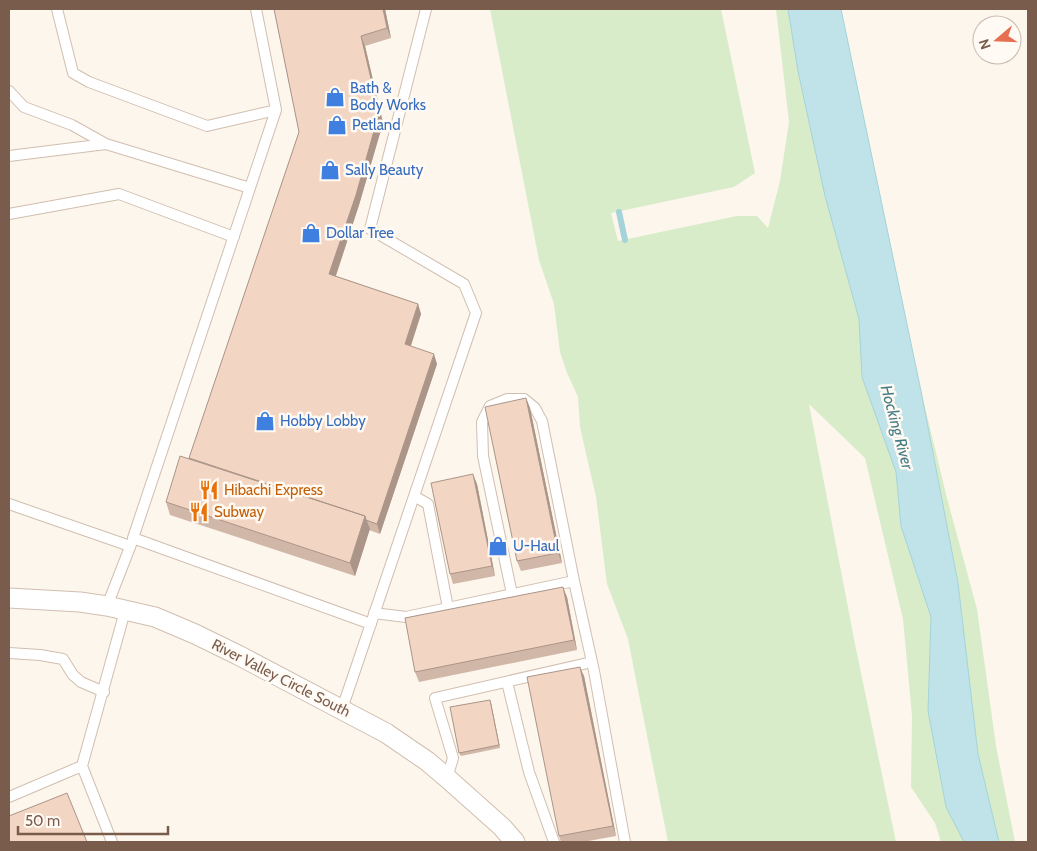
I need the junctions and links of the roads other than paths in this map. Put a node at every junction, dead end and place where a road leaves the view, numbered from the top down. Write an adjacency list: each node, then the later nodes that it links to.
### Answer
1 (57, 9): 5 (lane)
2 (256, 9): 5 (lane)
3 (426, 9): 11 (lane)
4 (9, 92): 6 (lane)
5 (276, 110): 8 (lane)
6 (106, 144): 7 (lane); 8 (lane)
7 (9, 156)
8 (250, 188): 10 (lane)
9 (9, 214): 10 (lane)
10 (234, 237): 13 (lane)
11 (414, 496): 18 (lane); 20 (lane)
12 (9, 504): 13 (lane)
13 (132, 542): 17 (lane); 21 (lane)
14 (574, 581): 15 (lane); 15 (lane); 23 (lane)
15 (512, 594): 18 (lane)
16 (9, 598): 17 (street, River Valley Circle South)
17 (107, 606): 19 (street, River Valley Circle South)
18 (448, 608): 20 (lane)
19 (125, 611): 25 (lane); 26 (street, River Valley Circle South)
20 (374, 613): 21 (lane)
21 (371, 624): 26 (lane)
22 (9, 653): 25 (lane)
23 (592, 662): 24 (lane); 33 (lane)
24 (507, 682): 28 (lane); 32 (lane)
25 (104, 692): 27 (lane)
26 (342, 709): 28 (street, River Valley Circle South)
27 (82, 766): 29 (lane); 30 (lane)
28 (447, 778): 31 (street, River Valley Circle South)
29 (9, 797)
30 (112, 842)
31 (515, 842)
32 (554, 842)
33 (625, 842)

